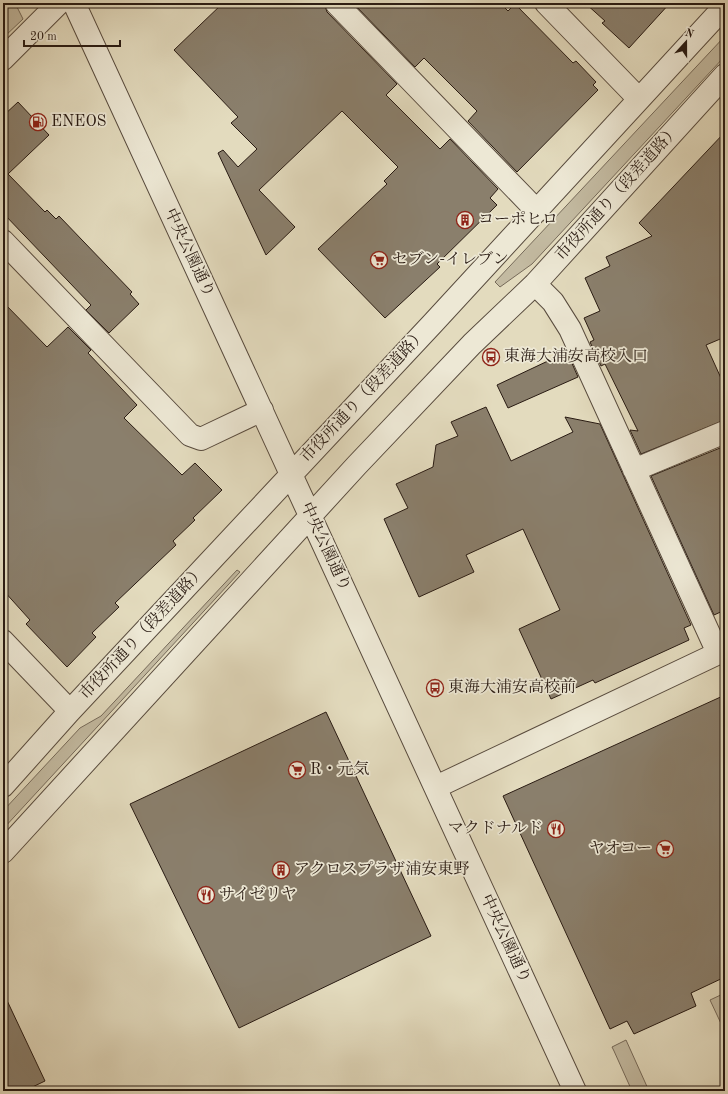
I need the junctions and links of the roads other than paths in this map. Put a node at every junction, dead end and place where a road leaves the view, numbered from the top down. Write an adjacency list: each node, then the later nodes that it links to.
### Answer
1 (59, 3): 6 (street)
2 (74, 3): 12 (street, 中央公園通り)
3 (336, 3): 9 (street)
4 (546, 3): 8 (street)
5 (725, 6): 8 (street, 市役所通り（段差道路）)
6 (3, 58)
7 (725, 75): 11 (street, 市役所通り（段差道路）)
8 (639, 99): 9 (street, 市役所通り（段差道路）)
9 (537, 211): 15 (street, 市役所通り（段差道路）)
10 (3, 241): 12 (street)
11 (535, 284): 14 (street); 16 (street, 市役所通り（段差道路）)
12 (262, 410): 15 (street, 中央公園通り)
13 (725, 432): 14 (street)
14 (634, 470): 18 (street)
15 (291, 475): 16 (street, 中央公園通り); 19 (street, 市役所通り（段差道路）)
16 (310, 516): 21 (street, 中央公園通り); 22 (street, 市役所通り（段差道路）)
17 (3, 641): 19 (street)
18 (721, 652): 21 (street)
19 (70, 711): 20 (street, 市役所通り（段差道路）)
20 (3, 786)
21 (436, 787): 23 (street, 中央公園通り)
22 (3, 852)
23 (575, 1091)

